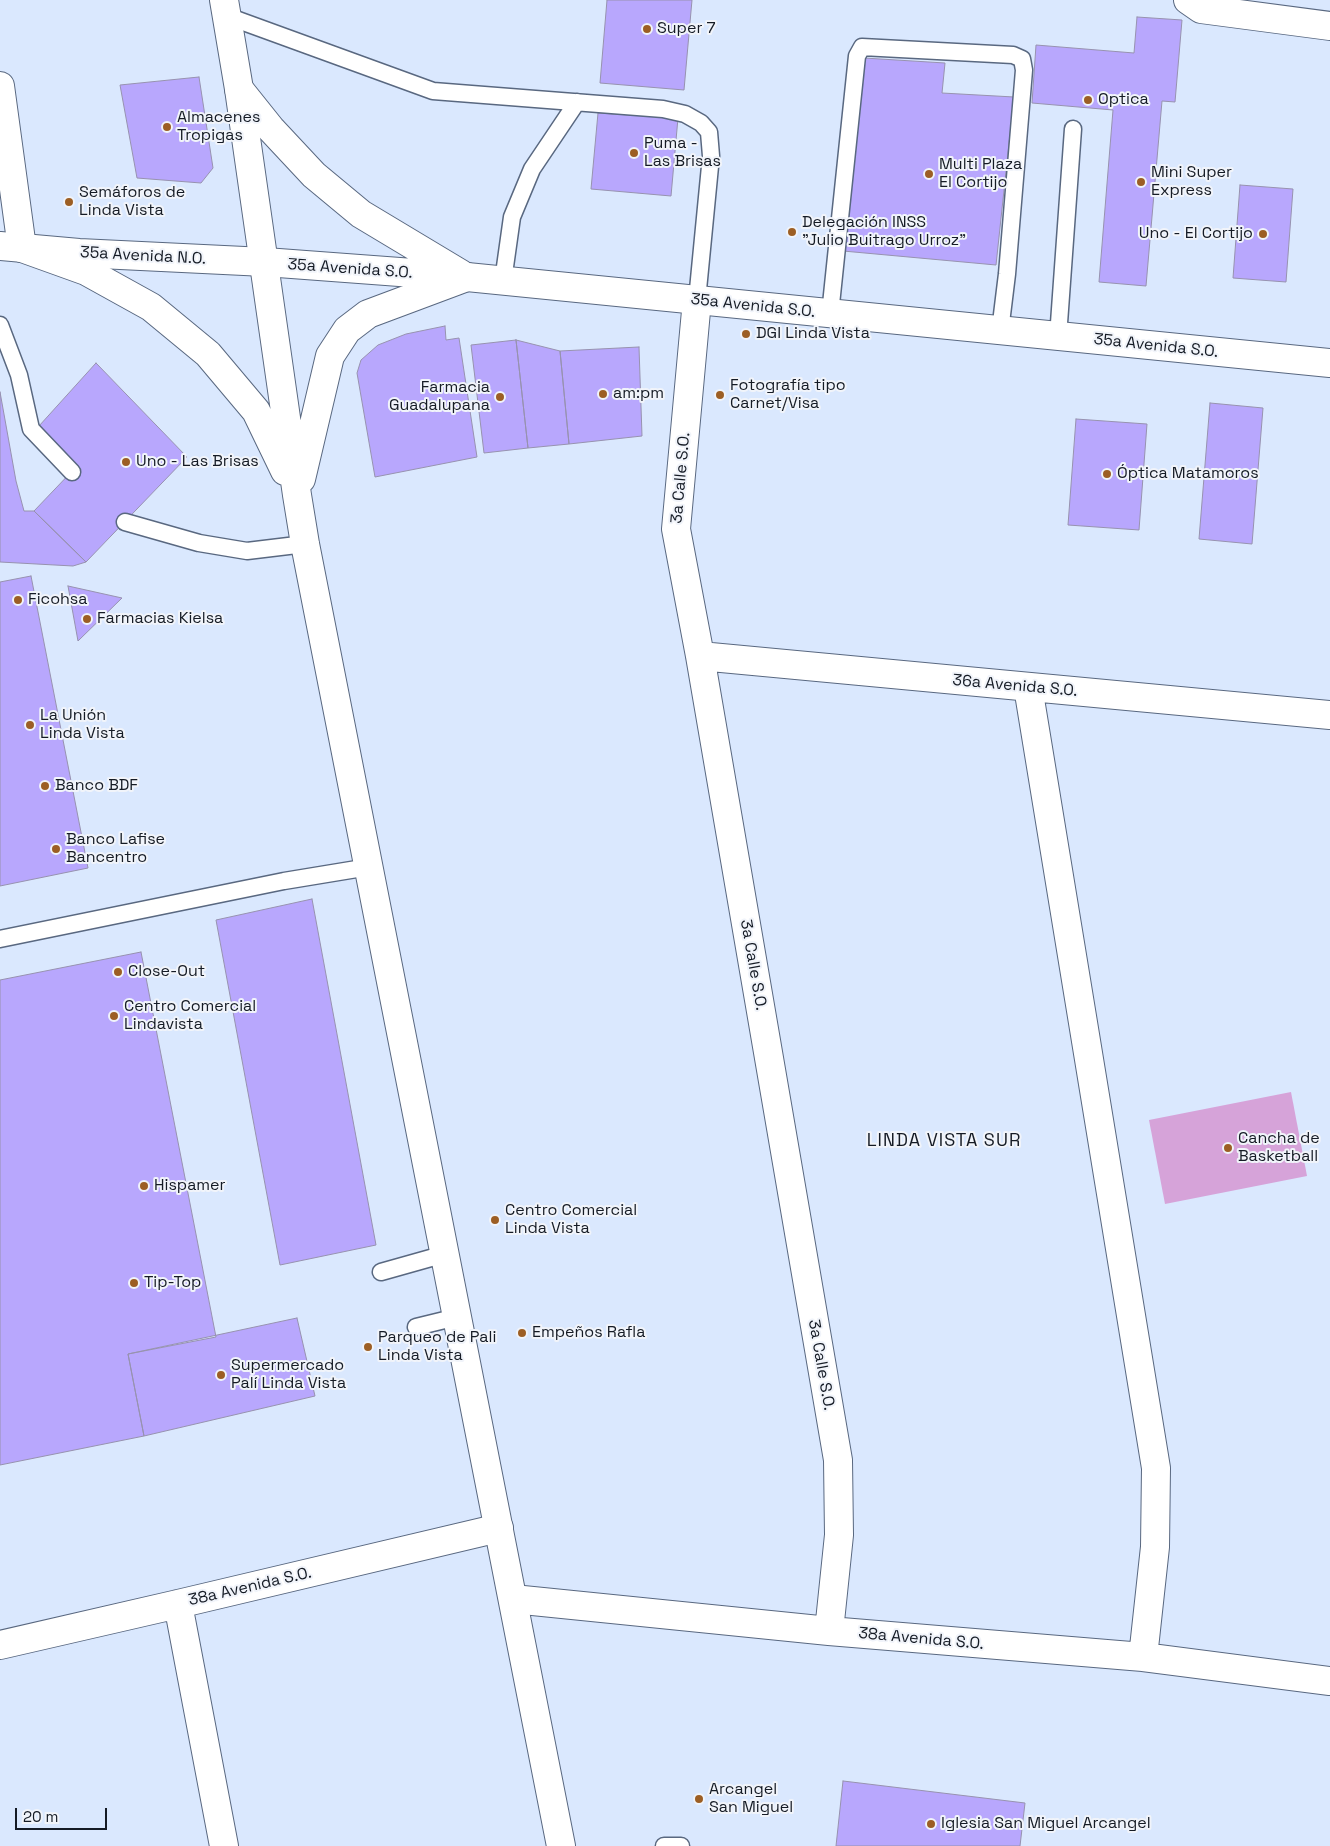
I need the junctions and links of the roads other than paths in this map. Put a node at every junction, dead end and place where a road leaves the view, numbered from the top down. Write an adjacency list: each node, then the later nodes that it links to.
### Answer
1 (1188, 0): 3 (street)
2 (225, 8): 5 (street); 6 (lane)
3 (1330, 26)
4 (0, 86): 8 (street)
5 (239, 89): 9 (street); 10 (street)
6 (577, 102): 11 (lane); 12 (lane)
7 (1073, 129): 16 (lane)
8 (11, 247): 9 (street, 35a Avenida N.O.); 19 (street)
9 (265, 262): 10 (street, 35a Avenida S.O.); 19 (street)
10 (467, 278): 11 (street, 35a Avenida S.O.); 19 (street)
11 (503, 281): 12 (street, 35a Avenida S.O.)
12 (697, 300): 13 (street, 35a Avenida S.O.); 22 (street, 3a Calle S.O.)
13 (830, 314): 15 (street, 35a Avenida S.O.); 15 (lane)
14 (0, 325): 18 (lane)
15 (1000, 331): 16 (street, 35a Avenida S.O.)
16 (1058, 337): 17 (street, 35a Avenida S.O.)
17 (1330, 363)
18 (72, 472)
19 (297, 495): 21 (street)
20 (125, 522): 21 (lane)
21 (306, 544): 25 (street)
22 (700, 656): 23 (street, 36a Avenida S.O.); 34 (street, 3a Calle S.O.)
23 (1028, 687): 24 (street, 36a Avenida S.O.); 36 (street)
24 (1330, 715)
25 (369, 868): 26 (lane); 27 (street)
26 (0, 938)
27 (445, 1254): 28 (lane); 29 (street)
28 (381, 1272)
29 (457, 1317): 30 (lane); 31 (street)
30 (416, 1327)
31 (499, 1528): 32 (street); 33 (street, 38a Avenida S.O.)
32 (512, 1599): 34 (street, 38a Avenida S.O.); 39 (street)
33 (178, 1604): 35 (street, 38a Avenida S.O.); 38 (street)
34 (829, 1631): 36 (street, 38a Avenida S.O.)
35 (0, 1645)
36 (1143, 1658): 37 (street, 38a Avenida S.O.)
37 (1330, 1682)
38 (224, 1846)
39 (561, 1846)
40 (664, 1846): 41 (lane)
41 (681, 1846)

